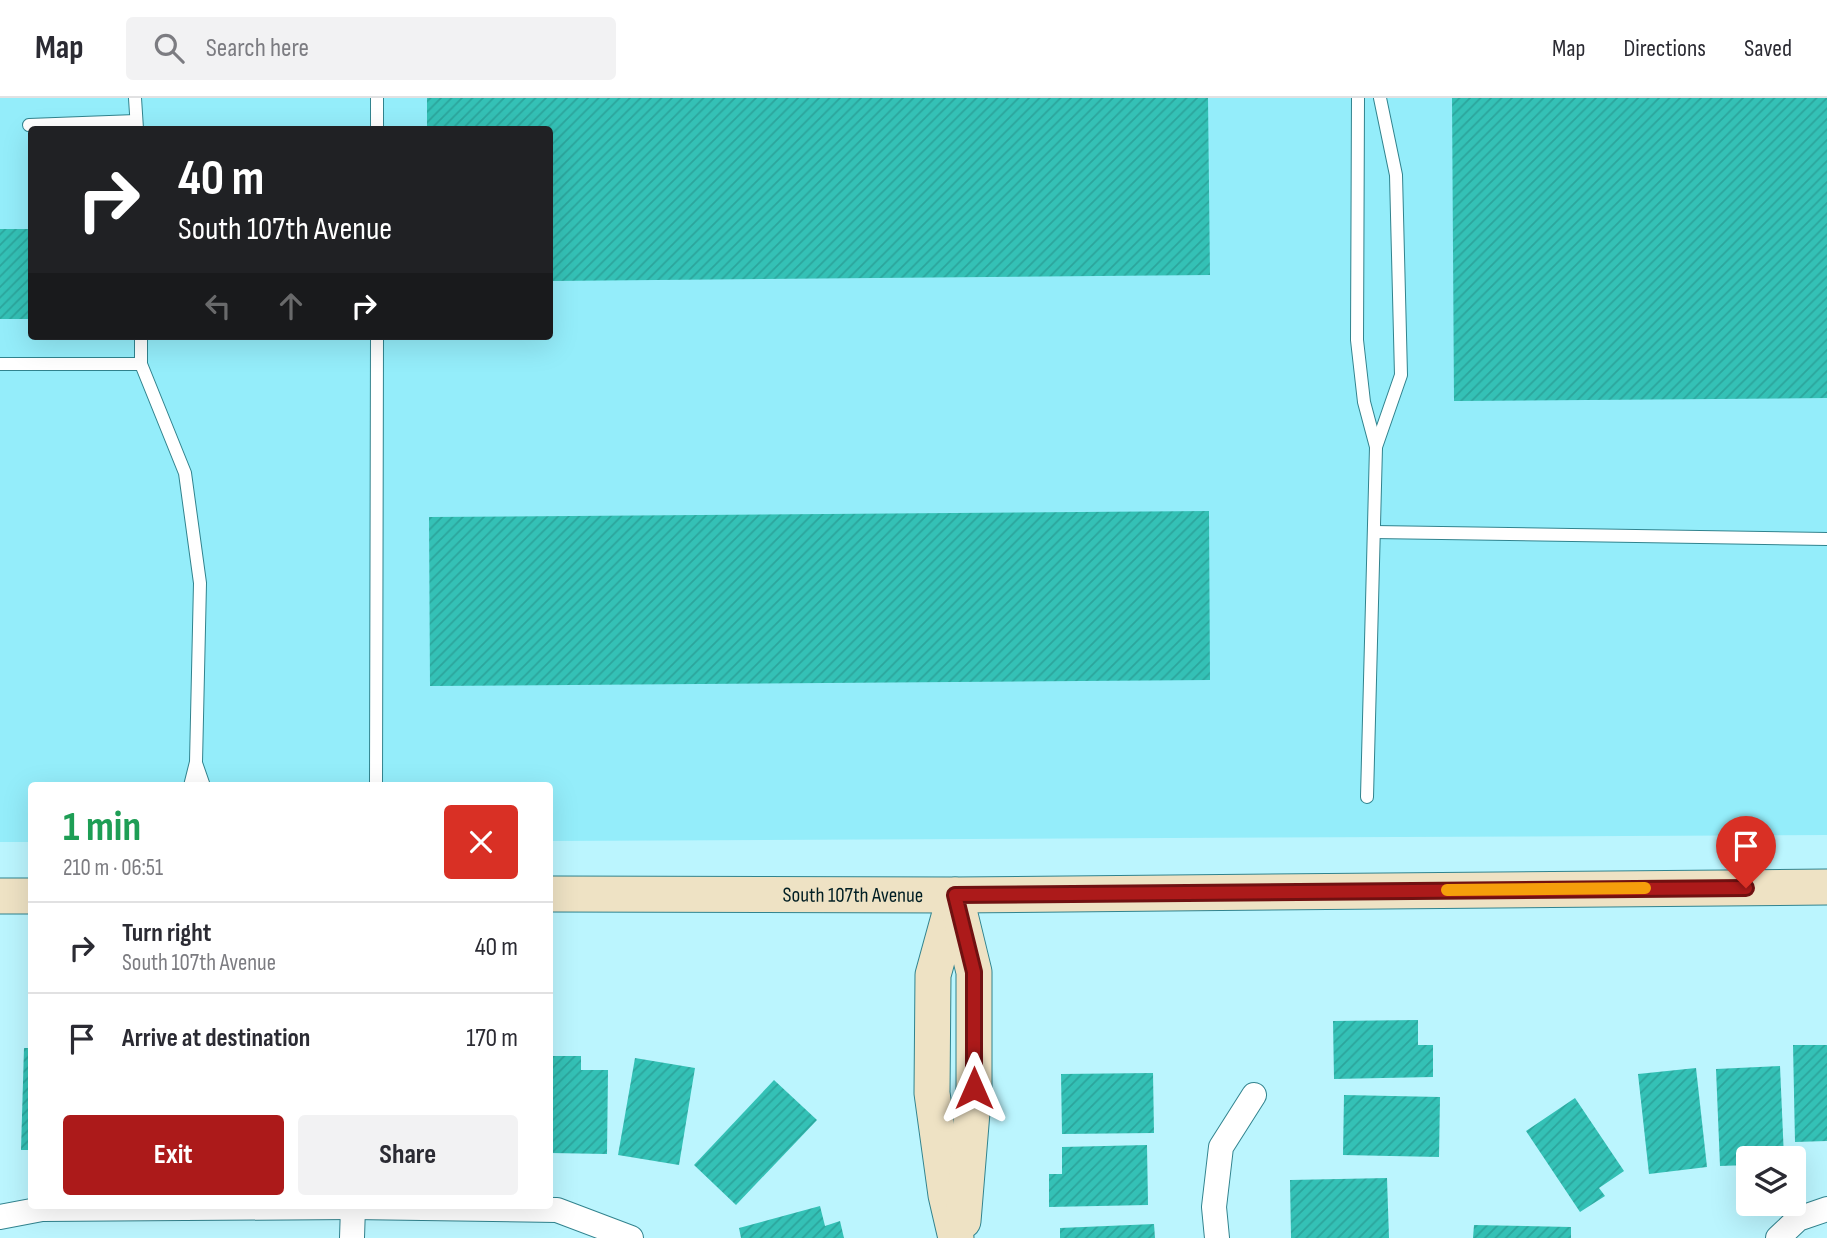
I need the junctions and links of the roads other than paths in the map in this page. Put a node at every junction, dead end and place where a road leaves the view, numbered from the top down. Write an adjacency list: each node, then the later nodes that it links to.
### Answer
1 (135, 98): 6 (lane)
2 (377, 98): 7 (lane)
3 (1358, 98): 12 (lane)
4 (1380, 98): 12 (lane)
5 (29, 125): 6 (lane)
6 (136, 125)
7 (377, 126)
8 (141, 340): 11 (lane)
9 (377, 340): 18 (lane)
10 (0, 364): 11 (lane)
11 (141, 364): 15 (lane)
12 (1376, 447): 13 (lane)
13 (1374, 532): 14 (lane); 19 (lane)
14 (1827, 539)
15 (196, 762): 16 (lane); 17 (lane)
16 (191, 782)
17 (203, 782)
18 (376, 782)
19 (1367, 797)
20 (1827, 887): 22 (main road, South 107th Avenue)
21 (553, 894): 22 (main road, South 107th Avenue)
22 (955, 895): 33 (main road); 34 (main road)
23 (0, 896): 24 (main road)
24 (28, 896)
25 (1254, 1095): 35 (street)
26 (42, 1209): 30 (street)
27 (353, 1209): 31 (street)
28 (489, 1209): 32 (street)
29 (1827, 1209): 36 (street)
30 (0, 1217)
31 (352, 1238)
32 (631, 1238)
33 (956, 1238)
34 (961, 1238)
35 (1217, 1238)
36 (1778, 1238)

